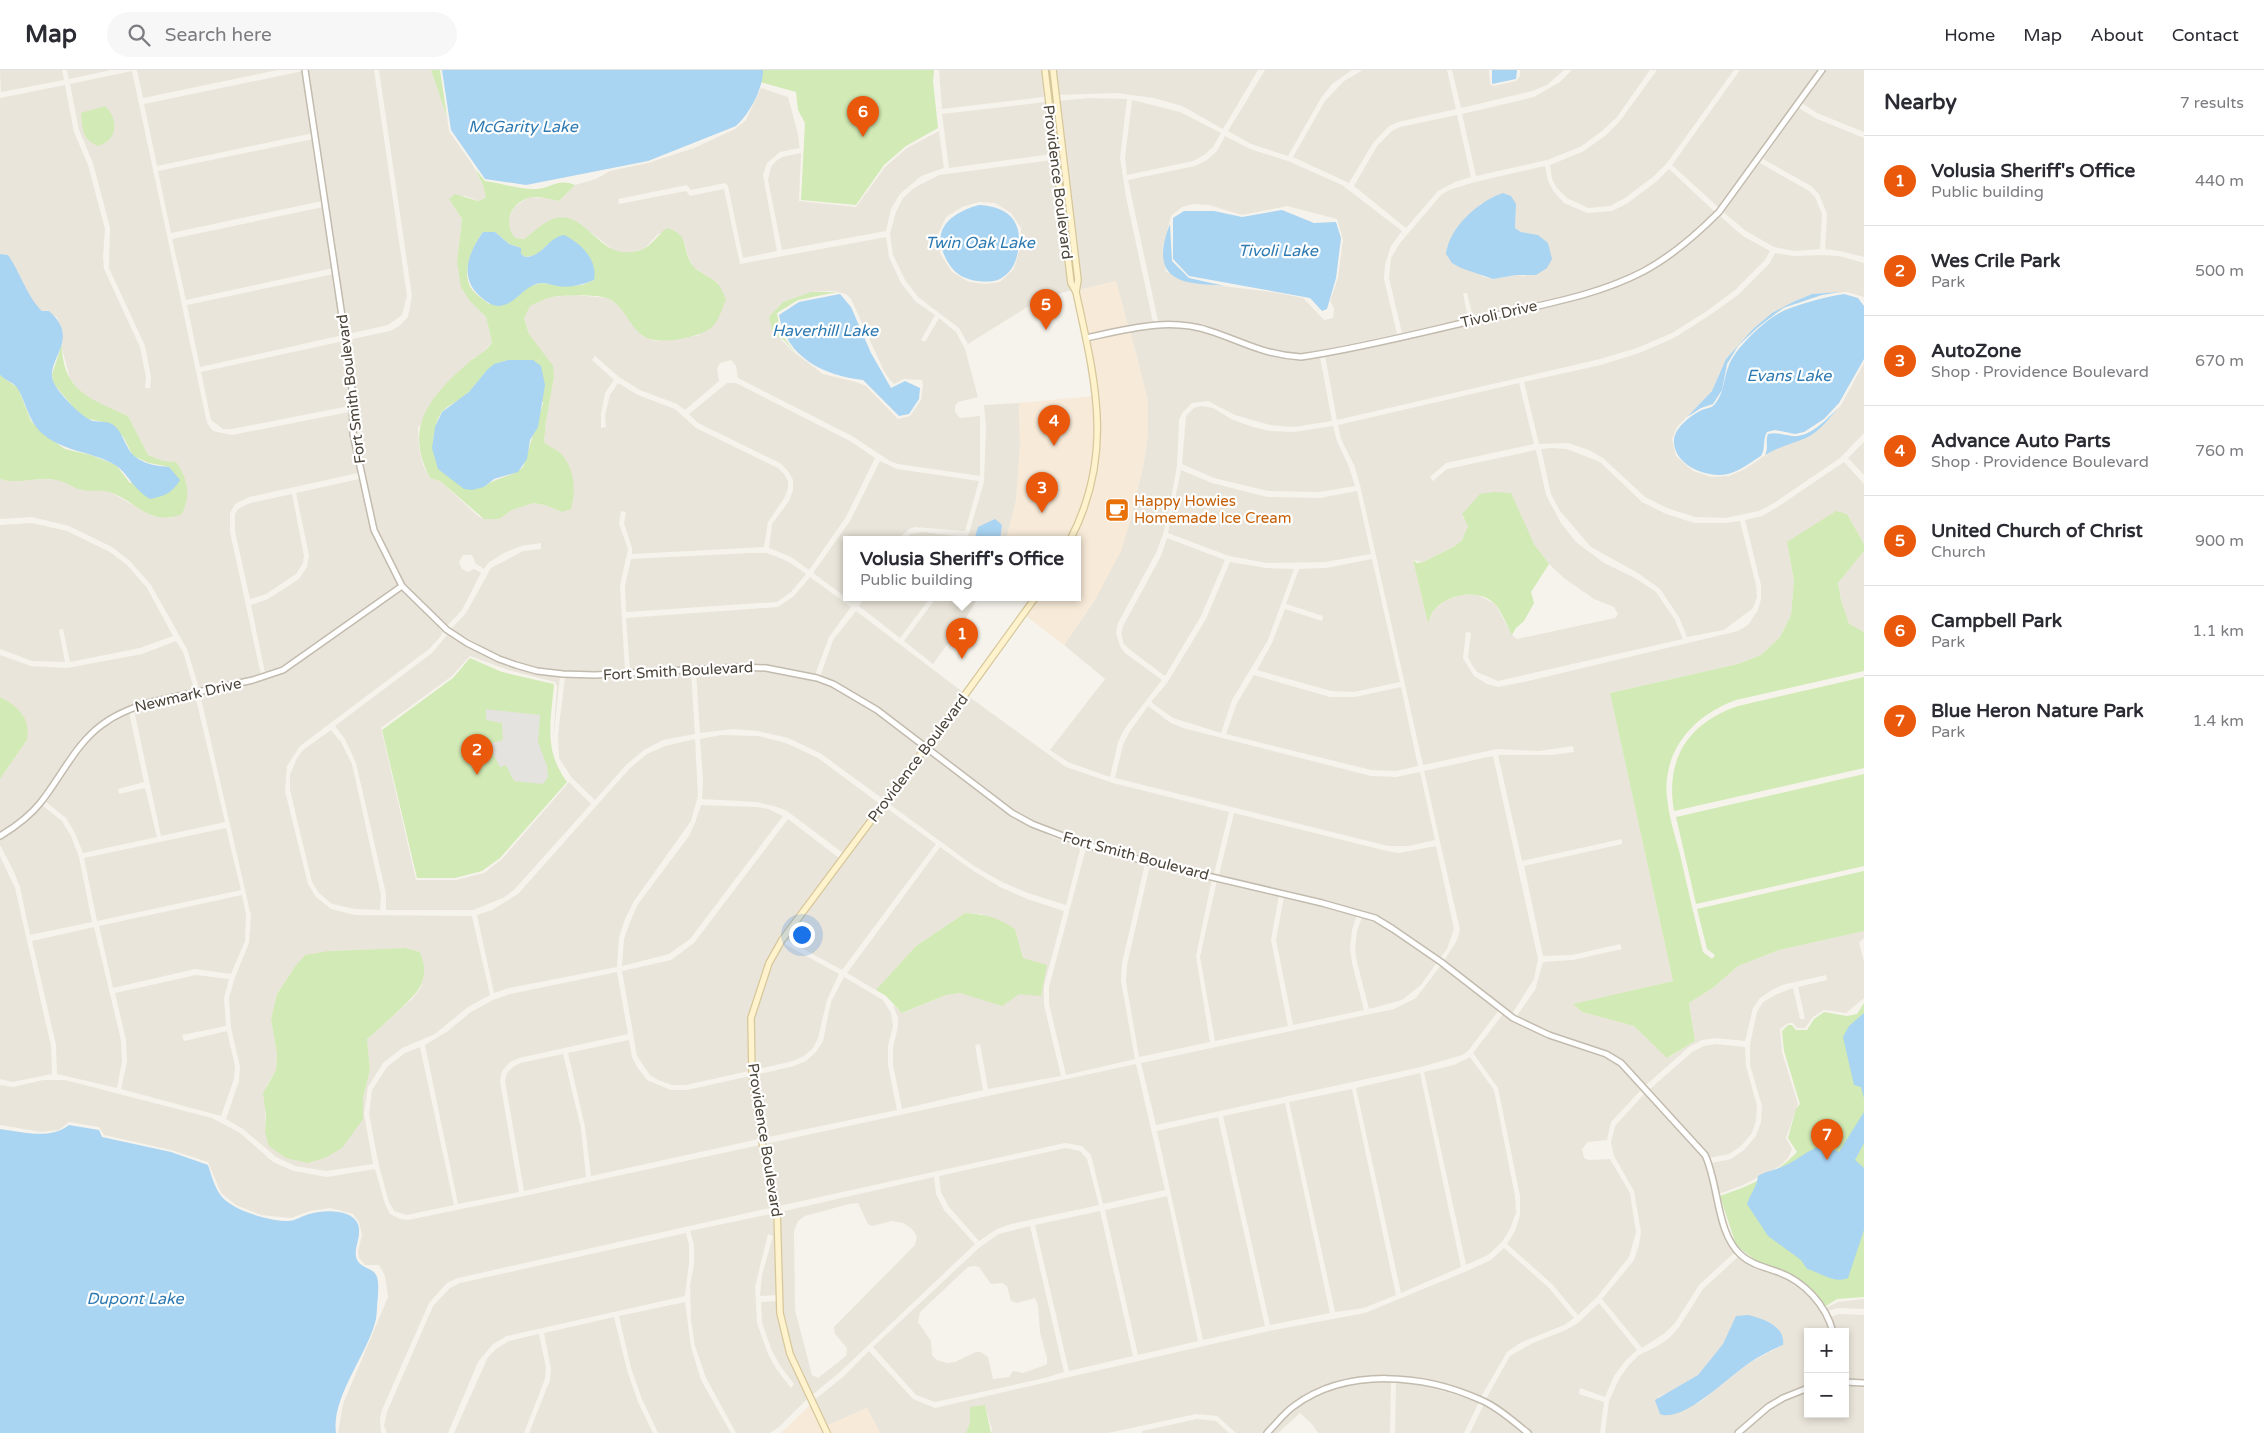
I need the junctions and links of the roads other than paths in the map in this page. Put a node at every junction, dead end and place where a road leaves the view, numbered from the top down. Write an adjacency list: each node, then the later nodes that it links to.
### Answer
1 (305, 70): 8 (street, Fort Smith Boulevard)
2 (1045, 70): 5 (main road, Providence Boulevard)
3 (1053, 70): 5 (main road, Providence Boulevard)
4 (1822, 70): 6 (street, Tivoli Drive)
5 (1076, 292): 6 (main road, Providence Boulevard)
6 (1086, 338): 7 (main road, Providence Boulevard)
7 (1072, 536)
8 (402, 586): 10 (street, Fort Smith Boulevard); 11 (street, Newmark Drive)
9 (1034, 601): 10 (main road, Providence Boulevard)
10 (925, 747): 12 (street, Fort Smith Boulevard); 16 (main road, Providence Boulevard)
11 (0, 836)
12 (1831, 1328)
13 (1849, 1382): 14 (street)
14 (1864, 1383)
15 (1804, 1390): 19 (street)
16 (827, 1433)
17 (1267, 1433): 18 (street)
18 (1528, 1433)
19 (1738, 1433)

